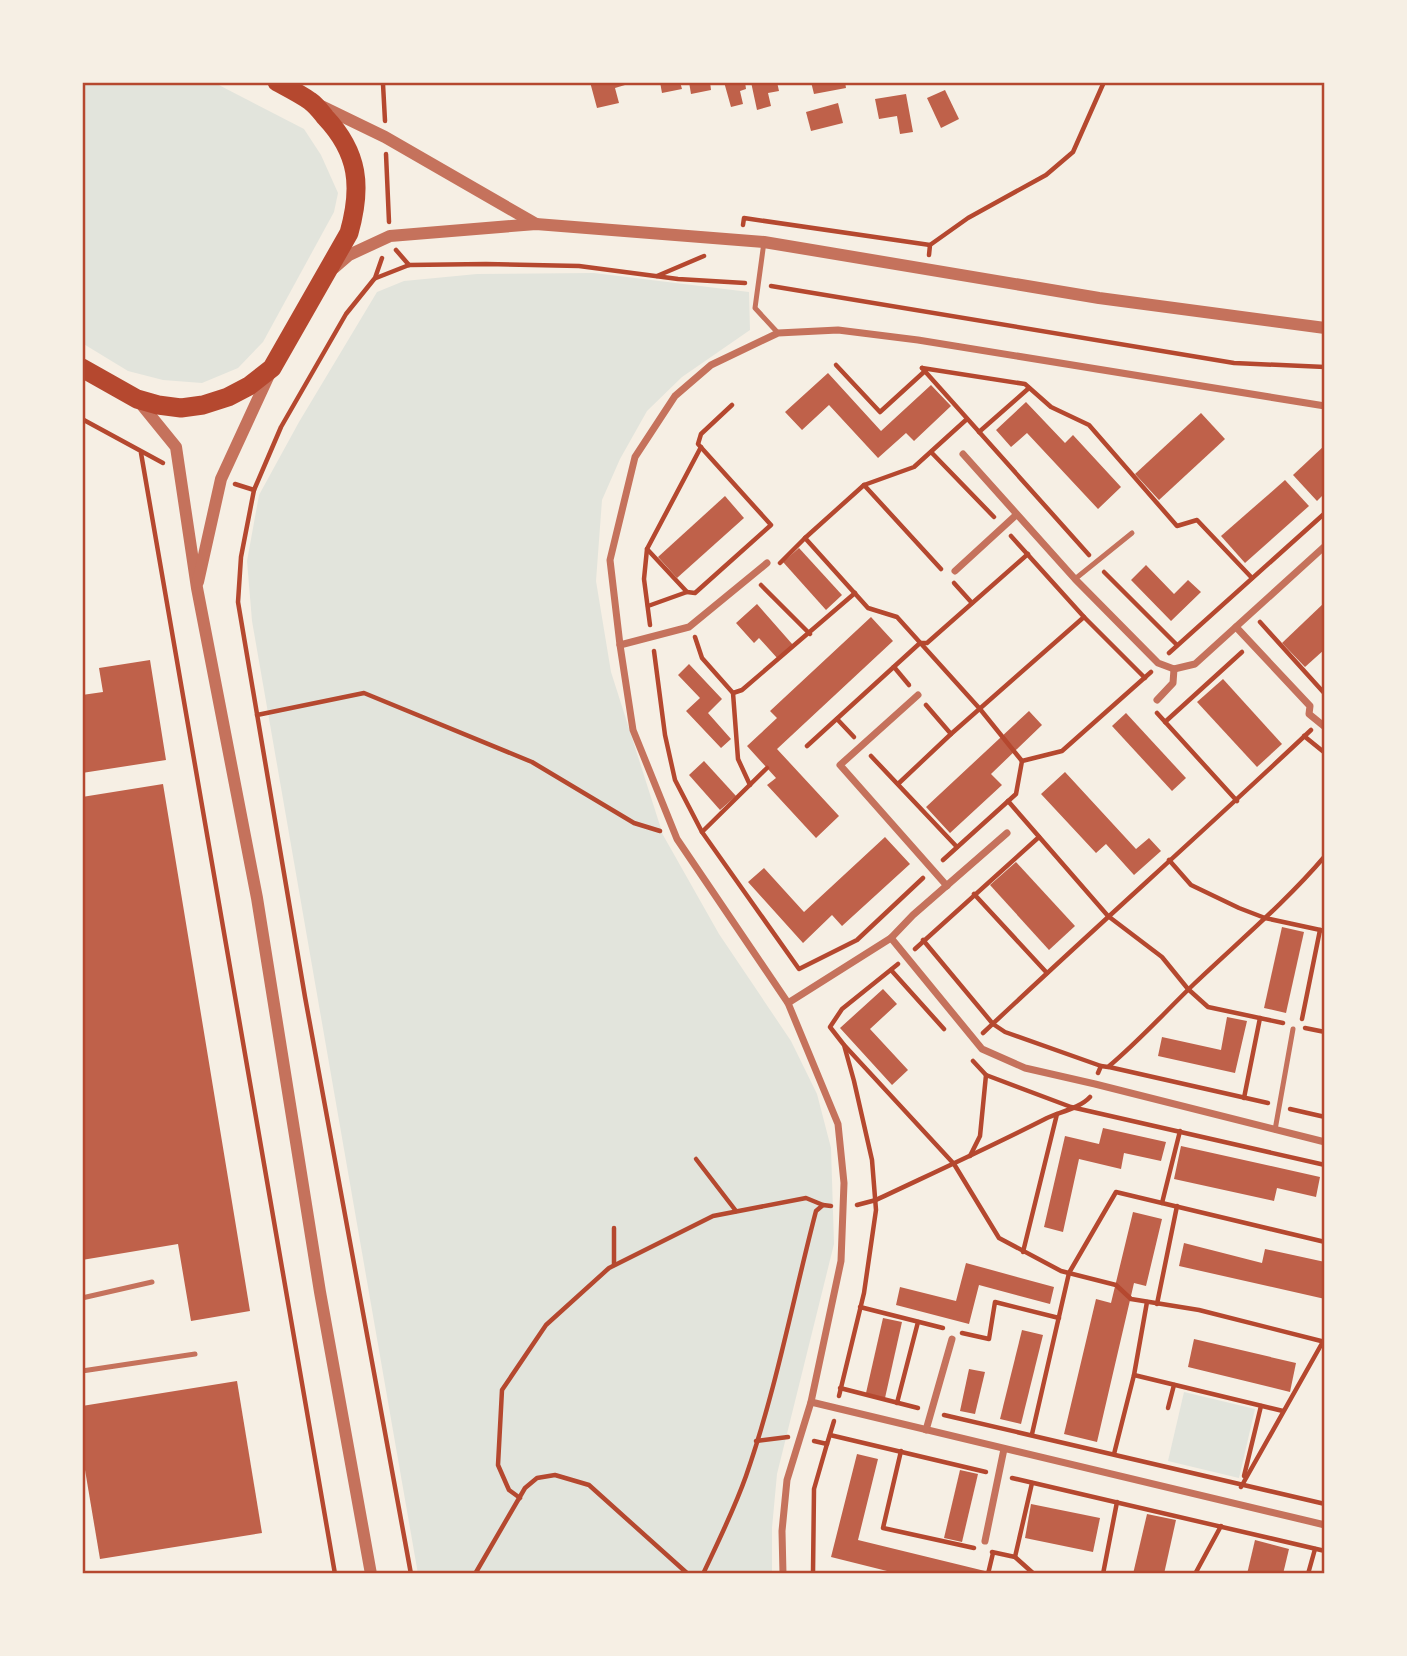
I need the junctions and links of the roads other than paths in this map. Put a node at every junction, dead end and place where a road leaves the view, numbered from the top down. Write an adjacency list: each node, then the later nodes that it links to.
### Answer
1 (277, 82): 2 (highway)
2 (312, 102): 3 (street); 5 (highway)
3 (536, 224): 4 (street); 5 (street)
4 (764, 242): 6 (street); 7 (lane)
5 (328, 272): 9 (highway)
6 (1325, 328)
7 (778, 333): 11 (street); 21 (street)
8 (82, 368): 10 (highway)
9 (272, 368): 10 (highway); 19 (street)
10 (137, 399): 19 (street)
11 (1325, 406)
12 (963, 454): 13 (street)
13 (1016, 516): 17 (street); 18 (street)
14 (1132, 533): 18 (lane)
15 (1325, 546): 20 (street)
16 (767, 564): 21 (street)
17 (955, 571)
18 (1075, 579): 22 (street)
19 (197, 588): 43 (street)
20 (1236, 627): 22 (street); 25 (street)
21 (620, 645): 29 (street)
22 (1174, 669): 24 (street)
23 (918, 695): 27 (street)
24 (1157, 699)
25 (1322, 725)
26 (1007, 832): 27 (street)
27 (947, 886): 28 (street)
28 (891, 938): 29 (street); 31 (street)
29 (788, 1003): 38 (street)
30 (1293, 1029): 31 (lane)
31 (1275, 1130): 32 (street)
32 (1325, 1142)
33 (152, 1282): 34 (lane)
34 (82, 1298)
35 (951, 1339): 39 (street)
36 (195, 1354): 37 (lane)
37 (82, 1371)
38 (811, 1402): 39 (street); 44 (street)
39 (926, 1430): 40 (street)
40 (1004, 1449): 41 (street); 42 (street)
41 (1325, 1525)
42 (985, 1541)
43 (371, 1574)
44 (782, 1574)

